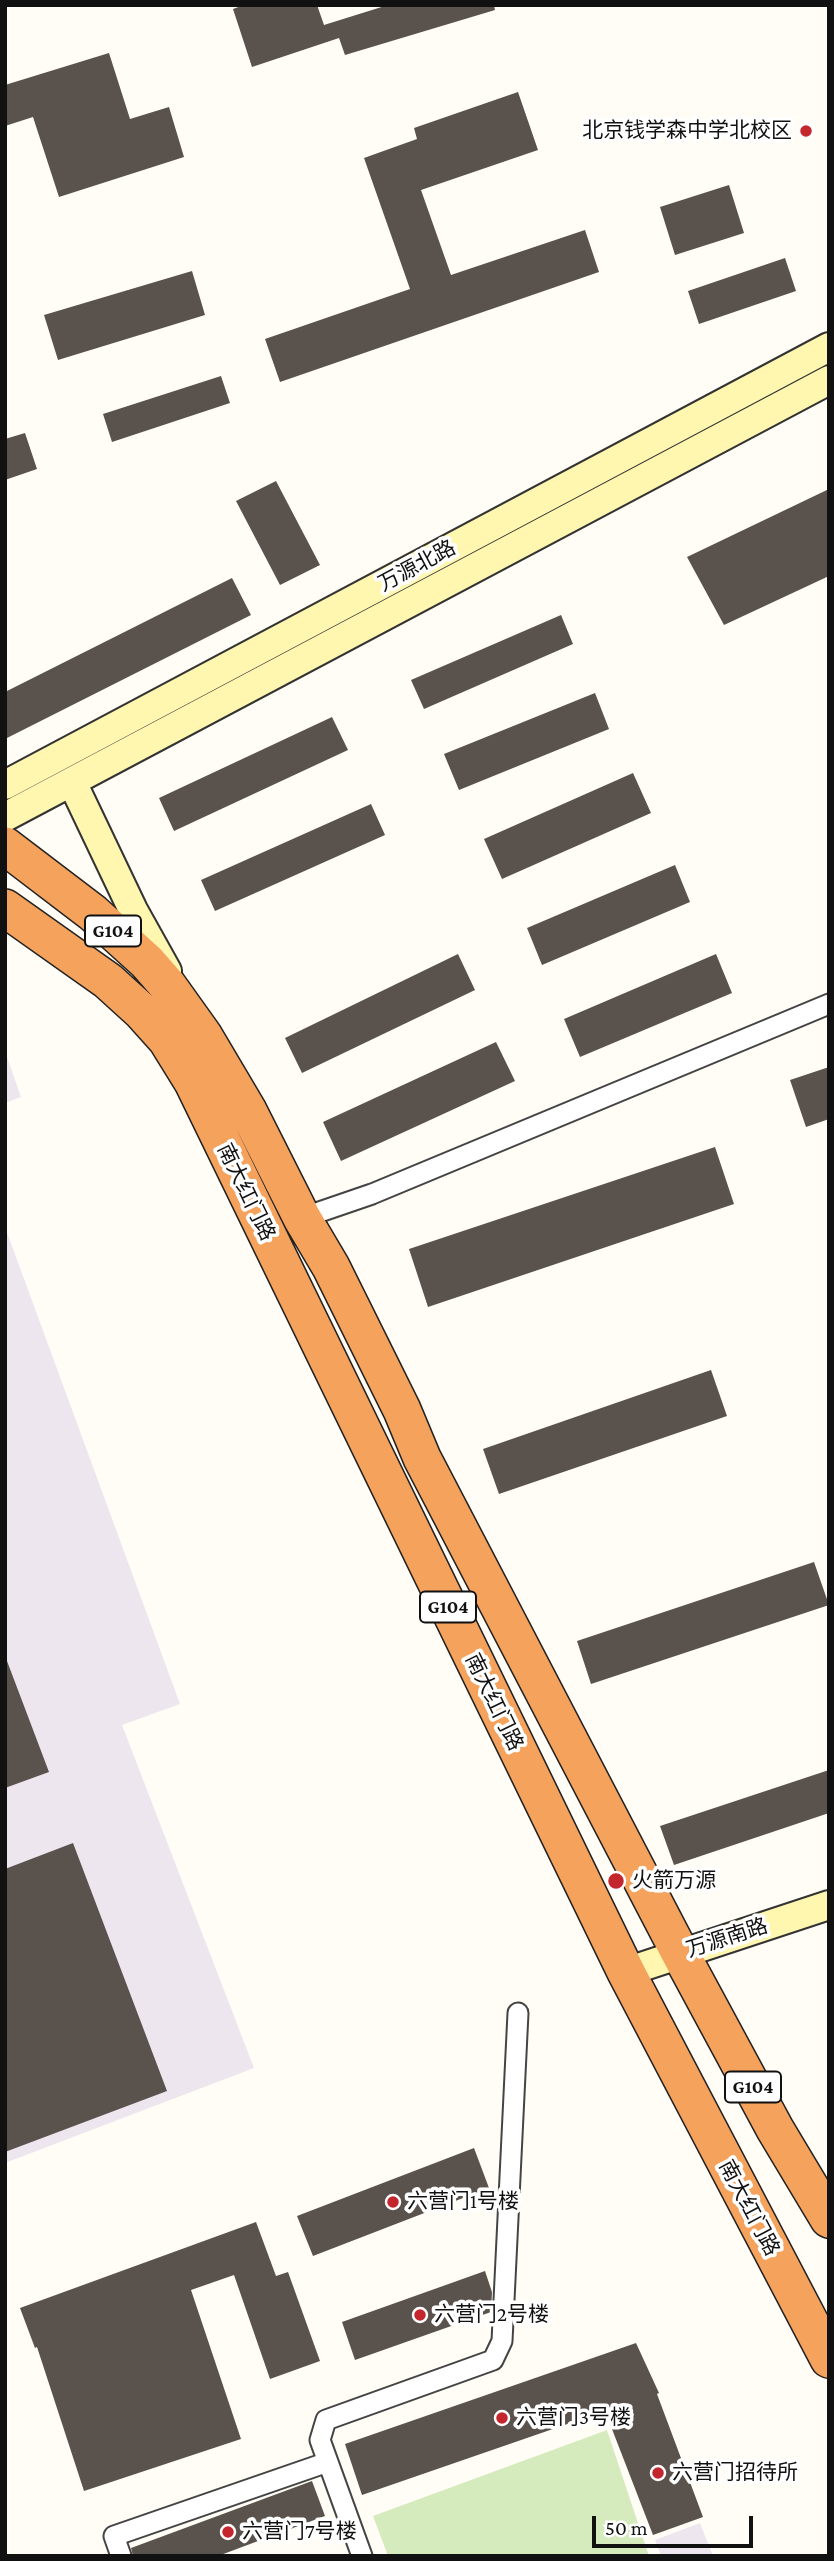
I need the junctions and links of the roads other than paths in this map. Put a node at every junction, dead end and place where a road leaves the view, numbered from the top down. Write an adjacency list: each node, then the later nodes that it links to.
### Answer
1 (829, 347): 4 (main road, 万源北路)
2 (829, 380): 3 (main road, 万源北路)
3 (72, 782): 5 (main road, 万源北路); 9 (main road)
4 (5, 785)
5 (5, 817)
6 (5, 846): 9 (highway, 南大红门路 / G104)
7 (5, 908): 13 (highway, 南大红门路 / G104)
8 (829, 1004): 10 (street)
9 (203, 1035): 10 (highway, 南大红门路 / G104)
10 (302, 1218): 12 (highway, 南大红门路 / G104)
11 (829, 1905): 12 (main road, 万源南路)
12 (680, 1954): 13 (main road, 万源南路); 15 (highway, G104)
13 (626, 1972): 16 (highway, 南大红门路 / G104)
14 (517, 2013): 17 (street)
15 (829, 2219)
16 (829, 2359)
17 (328, 2462): 18 (street); 19 (street)
18 (121, 2556)
19 (362, 2556)

